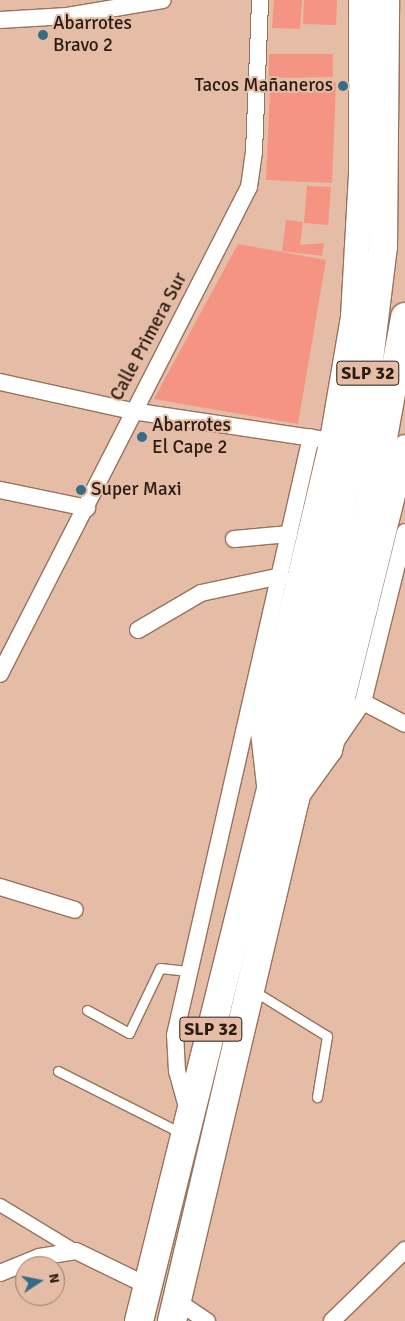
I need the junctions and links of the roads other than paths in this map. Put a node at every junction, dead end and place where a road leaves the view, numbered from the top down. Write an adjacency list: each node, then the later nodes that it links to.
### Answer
1 (163, 0): 5 (street)
2 (260, 0): 8 (street, Calle Primera Sur)
3 (362, 0): 9 (main road)
4 (385, 0): 22 (highway, SLP 32)
5 (0, 20)
6 (405, 317): 21 (highway, SLP 32)
7 (0, 382): 8 (street)
8 (132, 411): 9 (street); 12 (street, Calle Primera Sur)
9 (322, 439): 14 (street); 22 (main road)
10 (405, 447): 21 (main road)
11 (0, 490): 12 (street)
12 (87, 508): 18 (street, Calle Primera Sur)
13 (405, 532): 19 (street)
14 (289, 534): 15 (street); 16 (street)
15 (234, 539)
16 (280, 576): 17 (street); 25 (street)
17 (138, 630)
18 (0, 674)
19 (363, 702): 20 (street); 21 (street)
20 (405, 724)
21 (320, 747): 22 (highway, SLP 32)
22 (282, 795): 26 (highway, SLP 32); 30 (highway, SLP 32)
23 (0, 887): 24 (street)
24 (75, 910)
25 (188, 971): 27 (lane); 30 (street)
26 (250, 988): 29 (lane); 36 (highway, SLP 32)
27 (87, 1010)
28 (58, 1071): 30 (lane)
29 (317, 1097)
30 (187, 1125): 35 (highway, SLP 32)
31 (0, 1205): 33 (street)
32 (405, 1250): 39 (street)
33 (76, 1251): 34 (street); 35 (street)
34 (0, 1273)
35 (148, 1286): 37 (highway, SLP 32)
36 (174, 1311): 38 (street)
37 (139, 1321)
38 (207, 1321)
39 (332, 1321)

